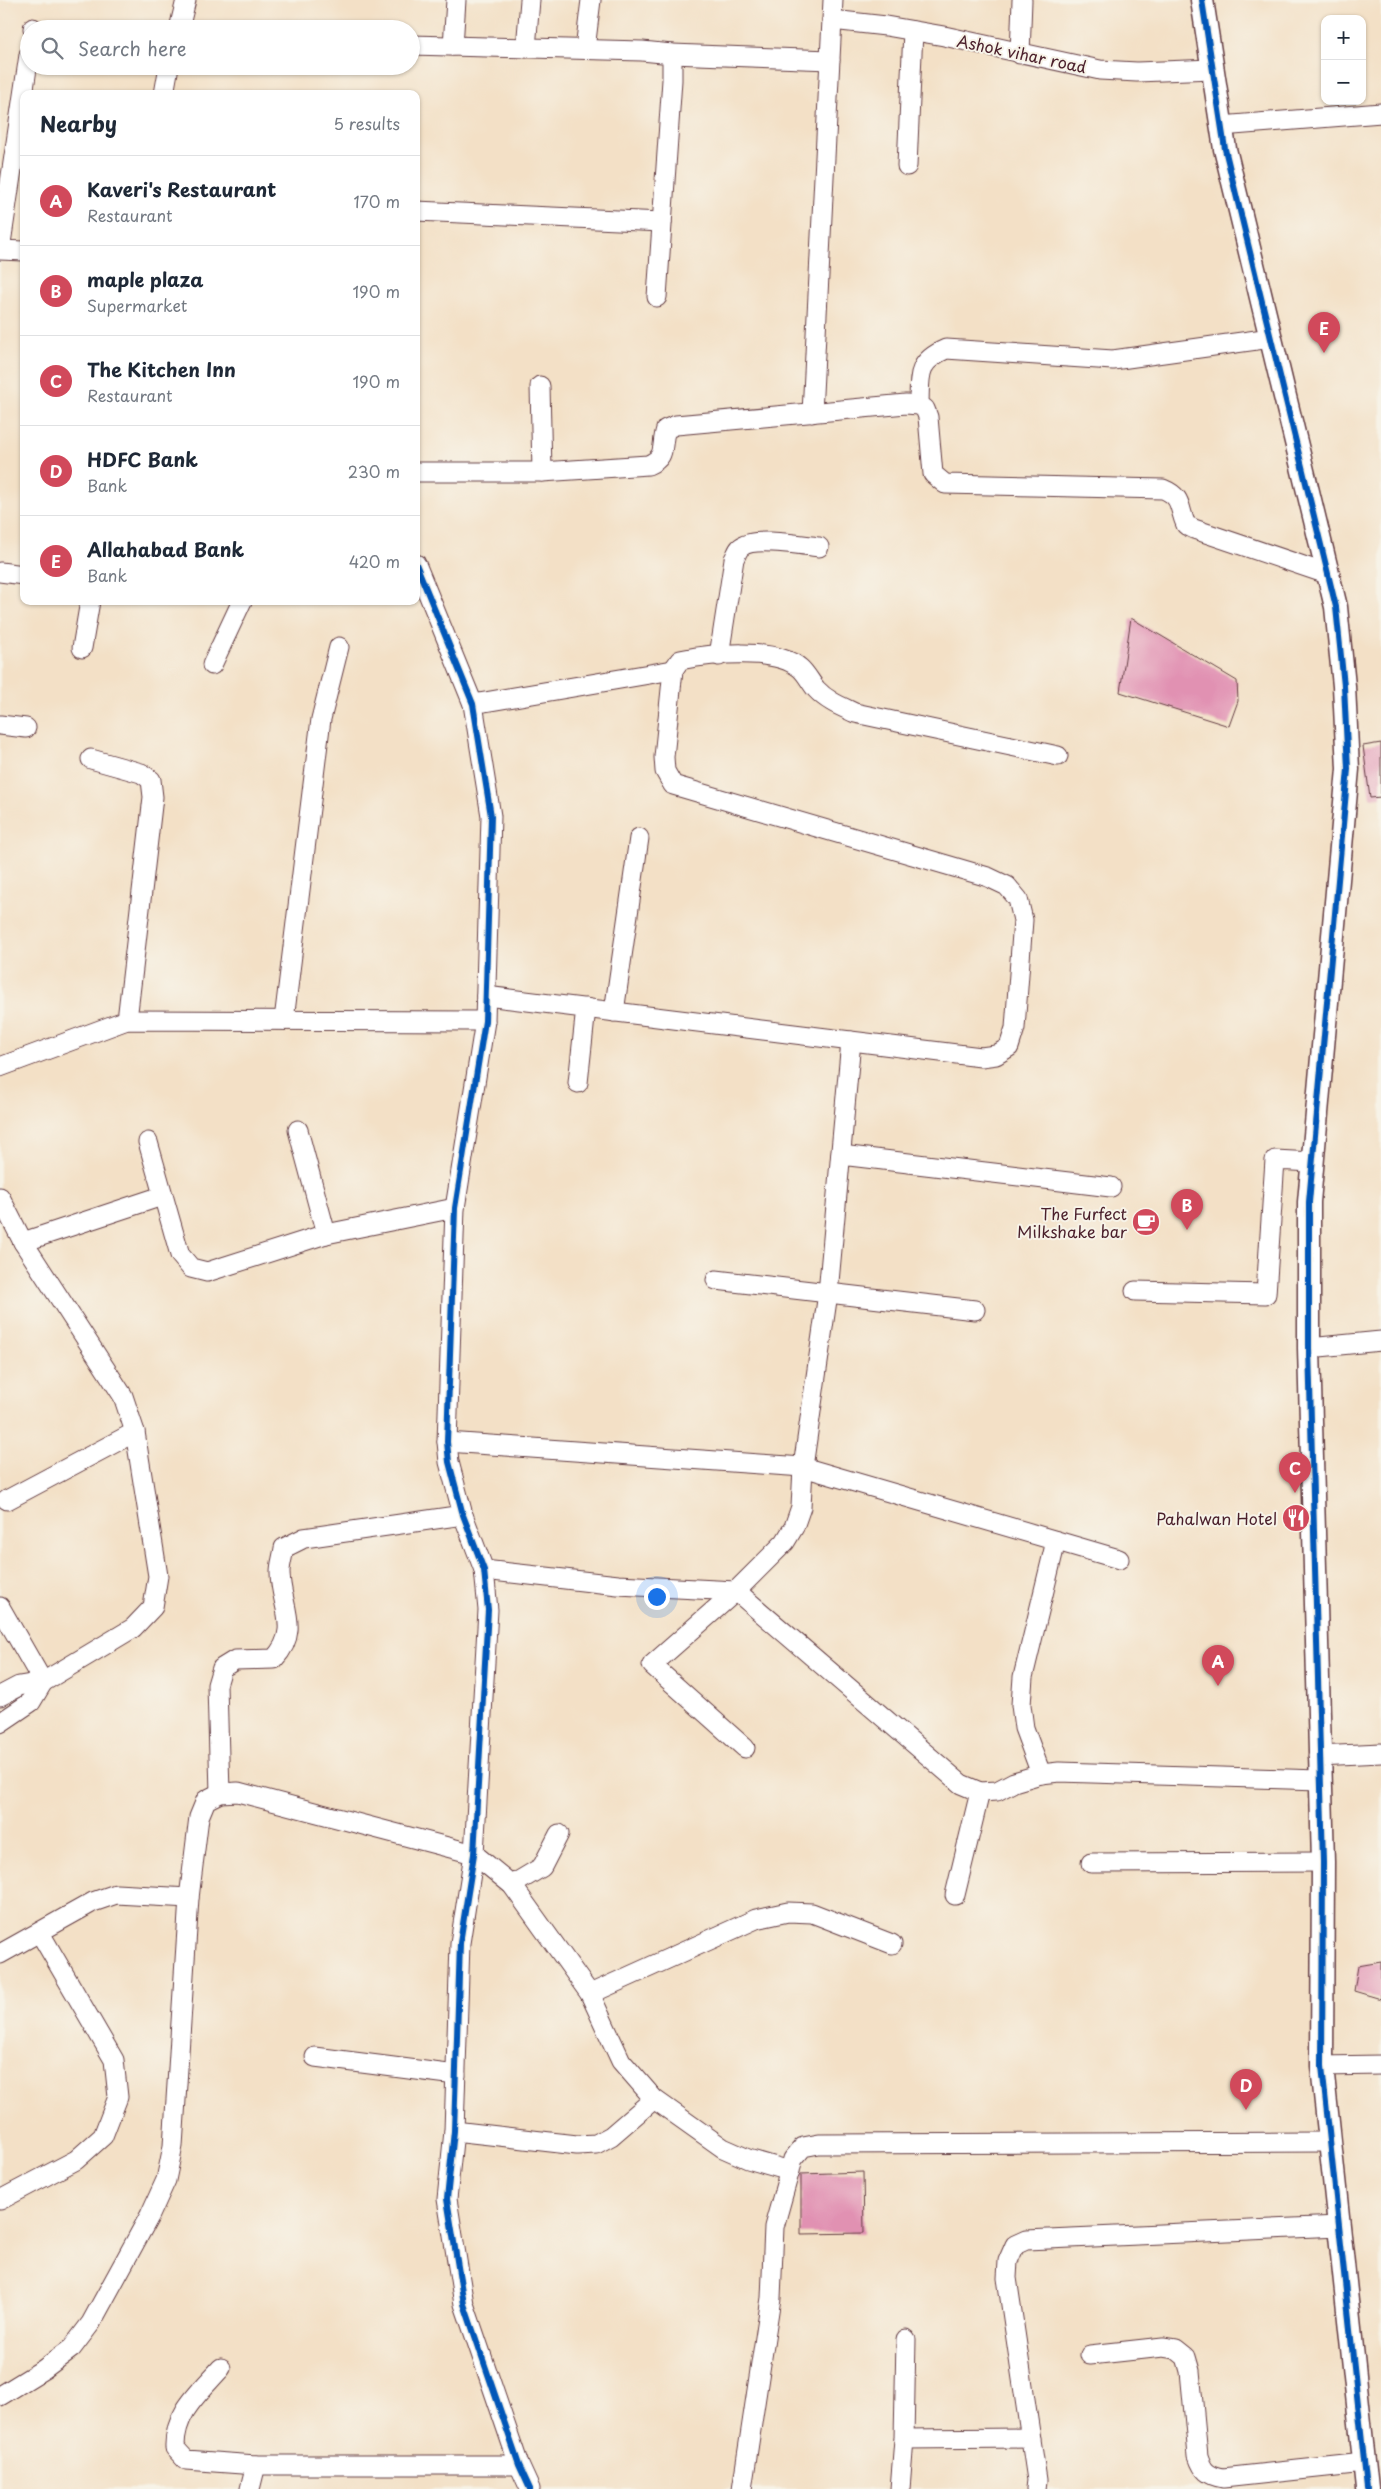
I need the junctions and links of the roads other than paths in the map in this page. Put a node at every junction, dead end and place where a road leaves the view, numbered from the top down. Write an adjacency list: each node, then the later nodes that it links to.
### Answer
1 (186, 0): 8 (street)
2 (456, 0): 12 (street)
3 (530, 0): 13 (street)
4 (591, 0): 14 (street)
5 (834, 0): 9 (street)
6 (1022, 0): 16 (street)
7 (1202, 0): 18 (street)
8 (180, 20)
9 (832, 20): 10 (street, Ashok vihar road); 17 (street)
10 (913, 31): 16 (street, Ashok vihar road); 26 (street)
11 (420, 45): 12 (street)
12 (453, 46): 13 (street)
13 (526, 48): 14 (street)
14 (585, 49): 15 (street)
15 (672, 54): 17 (street); 28 (street)
16 (1020, 54): 18 (street, Ashok vihar road)
17 (830, 60): 34 (street)
18 (1212, 69): 25 (street)
19 (26, 75): 21 (street)
20 (167, 75): 22 (street)
21 (24, 90)
22 (165, 90)
23 (1381, 113): 25 (street)
24 (20, 116): 29 (street)
25 (1221, 126): 31 (street)
26 (906, 166)
27 (420, 210): 28 (street)
28 (662, 222): 30 (street)
29 (20, 251)
30 (657, 297)
31 (1270, 338): 33 (street); 40 (street)
32 (540, 386): 36 (street)
33 (919, 405): 34 (street); 40 (street)
34 (812, 413): 36 (street)
35 (420, 472): 36 (street)
36 (542, 472)
37 (819, 547): 46 (street)
38 (0, 572): 41 (street)
39 (420, 574): 49 (street)
40 (1327, 574): 67 (street)
41 (20, 575)
42 (89, 605): 45 (street)
43 (240, 605): 47 (street)
44 (340, 647): 59 (street)
45 (82, 648)
46 (719, 656): 48 (street); 52 (street)
47 (212, 665)
48 (672, 670): 49 (street); 61 (street)
49 (473, 704): 55 (street)
50 (0, 725): 51 (street)
51 (26, 728)
52 (1058, 756)
53 (91, 759): 58 (street)
54 (639, 838): 57 (street)
55 (486, 996): 56 (street); 60 (street)
56 (586, 1008): 57 (street); 63 (street)
57 (614, 1012): 61 (street)
58 (127, 1020): 59 (street); 62 (street)
59 (284, 1020): 60 (street)
60 (485, 1021): 71 (street)
61 (851, 1041): 66 (street)
62 (0, 1067)
63 (578, 1083)
64 (298, 1130): 72 (street)
65 (148, 1142): 70 (street)
66 (841, 1155): 68 (street); 76 (street)
67 (1312, 1162): 75 (street); 79 (street)
68 (1111, 1187)
69 (0, 1196): 73 (street)
70 (162, 1196): 72 (street); 73 (street)
71 (455, 1208): 72 (street); 81 (street)
72 (326, 1234)
73 (23, 1242): 80 (street)
74 (716, 1280): 76 (street)
75 (1135, 1291)
76 (828, 1293): 77 (street); 82 (street)
77 (975, 1310)
78 (1381, 1341): 79 (street)
79 (1309, 1348): 95 (street)
80 (135, 1432): 83 (street); 90 (street)
81 (447, 1442): 82 (street); 84 (street)
82 (803, 1467): 85 (street); 88 (street)
83 (7, 1500)
84 (463, 1515): 87 (street); 99 (street)
85 (1056, 1541): 86 (street); 96 (street)
86 (1119, 1559)
87 (484, 1570): 88 (street); 101 (street)
88 (736, 1592): 93 (street); 98 (street)
89 (0, 1607): 90 (street)
90 (43, 1682): 91 (street); 92 (street)
91 (0, 1696)
92 (0, 1723)
93 (745, 1748)
94 (1381, 1753): 95 (street)
95 (1318, 1756): 97 (street)
96 (1040, 1774): 97 (street); 98 (street)
97 (1319, 1780): 102 (street)
98 (980, 1792): 105 (street)
99 (220, 1793): 101 (street); 106 (street)
100 (559, 1834): 104 (street)
101 (474, 1854): 104 (street); 114 (street)
102 (1323, 1862): 103 (street); 113 (street)
103 (1091, 1863)
104 (512, 1885): 110 (street)
105 (955, 1896)
106 (190, 1898): 107 (street); 124 (street)
107 (40, 1933): 109 (street); 119 (street)
108 (892, 1944): 110 (street)
109 (0, 1954)
110 (590, 1994): 115 (street)
111 (315, 2057): 114 (street)
112 (1381, 2065): 113 (street)
113 (1322, 2066): 117 (street)
114 (456, 2075): 116 (street)
115 (654, 2099): 116 (street); 118 (street)
116 (454, 2130): 129 (street)
117 (1330, 2142): 118 (street); 120 (street)
118 (790, 2171): 132 (street)
119 (0, 2200)
120 (1339, 2226): 125 (street); 127 (street)
121 (906, 2339): 126 (street)
122 (1090, 2355): 127 (street)
123 (221, 2368): 128 (street)
124 (0, 2396)
125 (1031, 2438): 126 (street); 134 (street)
126 (904, 2439): 133 (street)
127 (1364, 2463): 135 (street)
128 (256, 2465): 129 (street); 130 (street)
129 (519, 2465): 131 (street)
130 (250, 2489)
131 (530, 2489)
132 (742, 2489)
133 (900, 2489)
134 (1036, 2489)
135 (1367, 2489)

